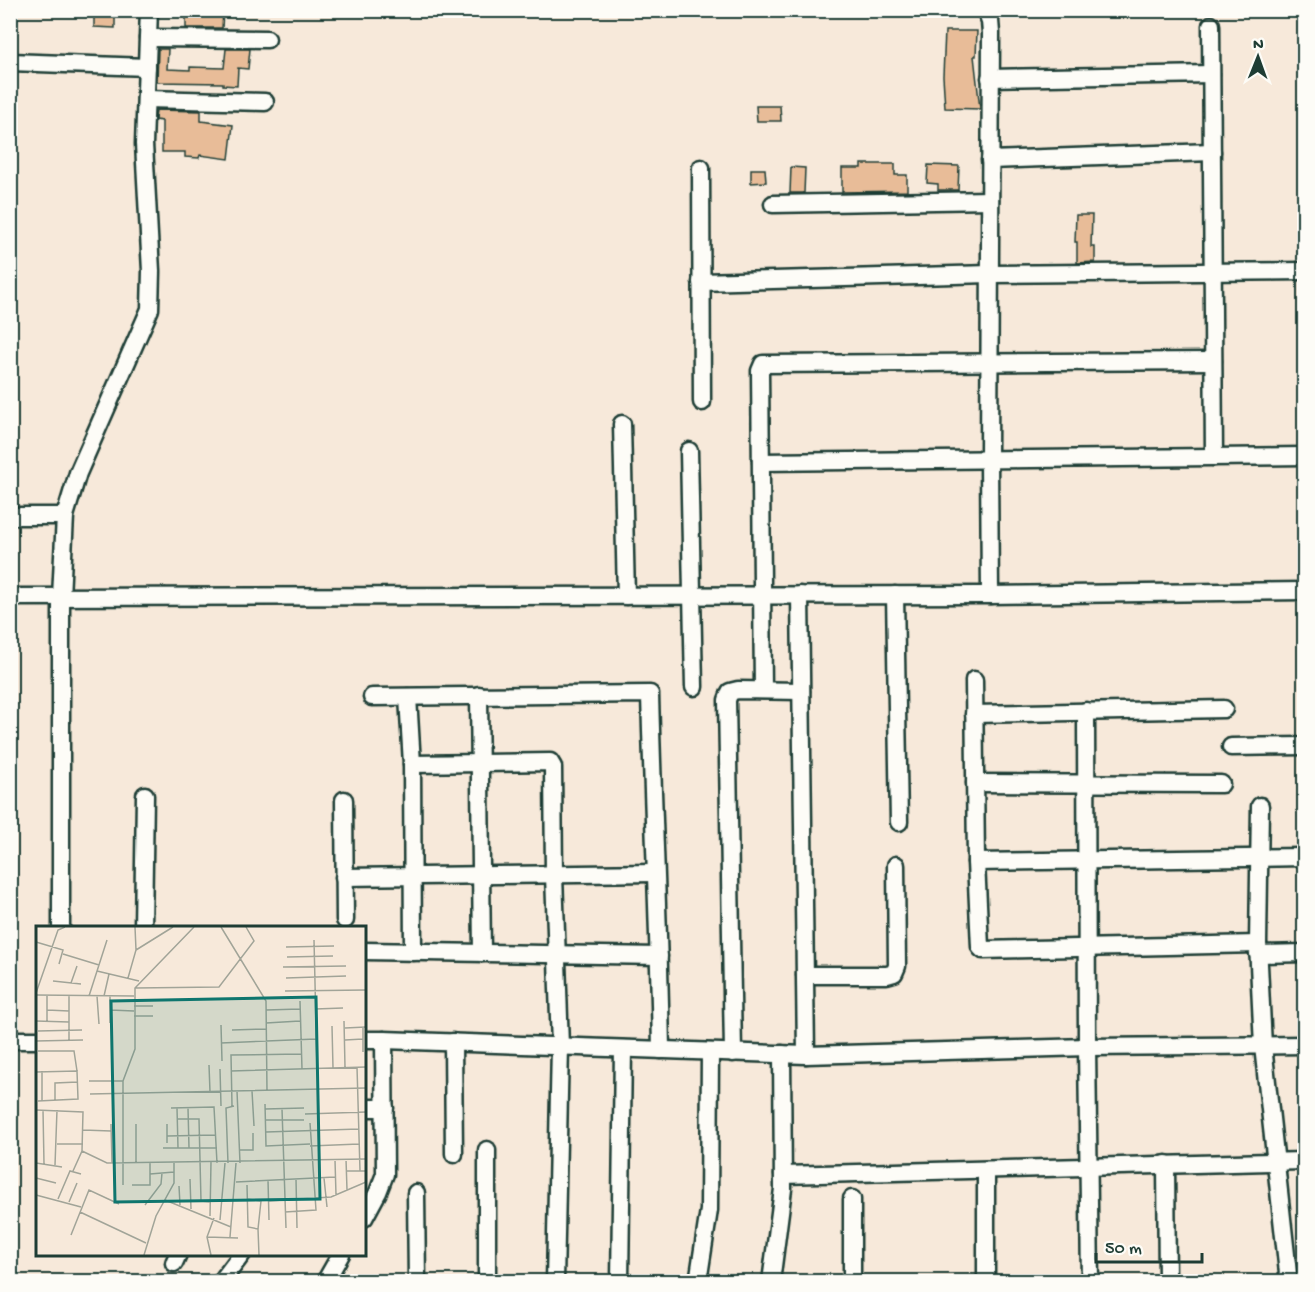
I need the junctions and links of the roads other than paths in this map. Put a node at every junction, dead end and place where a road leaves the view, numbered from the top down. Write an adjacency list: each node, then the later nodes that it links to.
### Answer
1 (149, 10): 4 (street)
2 (986, 10): 9 (street)
3 (1211, 25): 8 (street)
4 (148, 38): 5 (street); 7 (street)
5 (267, 39)
6 (10, 62): 7 (street)
7 (147, 67): 10 (street)
8 (1211, 74): 9 (street); 12 (street)
9 (990, 78): 13 (street)
10 (146, 99): 11 (street); 31 (street)
11 (266, 102)
12 (1212, 152): 13 (street); 18 (street)
13 (990, 160): 15 (street)
14 (701, 168): 20 (street)
15 (990, 201): 16 (street); 19 (street)
16 (773, 204)
17 (1305, 271): 18 (street)
18 (1213, 272): 19 (street); 21 (street)
19 (990, 274): 20 (street); 22 (street)
20 (701, 282): 23 (street)
21 (1214, 361): 22 (street); 27 (street)
22 (990, 363): 28 (street); 29 (street)
23 (702, 402)
24 (622, 424): 37 (street)
25 (689, 451): 38 (street)
26 (1305, 456): 27 (street)
27 (1214, 457): 28 (street)
28 (989, 459): 29 (street); 36 (street)
29 (761, 462): 33 (street)
30 (10, 516): 31 (street)
31 (65, 516): 40 (street)
32 (1305, 591): 36 (street)
33 (762, 595): 34 (street); 38 (street); 43 (street)
34 (800, 595): 35 (street); 44 (street)
35 (895, 595): 36 (street); 61 (street)
36 (990, 595)
37 (626, 596): 38 (street); 40 (street)
38 (692, 596): 42 (street)
39 (10, 597): 40 (street)
40 (61, 597): 73 (street)
41 (974, 680): 50 (street)
42 (694, 687)
43 (762, 690): 44 (street); 96 (street)
44 (801, 691): 83 (street)
45 (479, 696): 47 (street); 53 (street); 67 (street)
46 (372, 697): 47 (street)
47 (408, 697): 54 (street)
48 (1224, 709): 49 (street)
49 (1086, 711): 50 (street); 56 (street)
50 (974, 714): 55 (street)
51 (1305, 746): 52 (street)
52 (1231, 747)
53 (480, 763): 54 (street); 69 (street); 70 (street)
54 (412, 764): 68 (street)
55 (975, 783): 56 (street); 65 (street)
56 (1086, 783): 57 (street); 64 (street)
57 (1221, 784)
58 (145, 795): 74 (street)
59 (344, 800): 71 (street)
60 (1260, 806): 63 (street)
61 (899, 822)
62 (1305, 857): 63 (street)
63 (1259, 858): 64 (street); 76 (street)
64 (1086, 860): 65 (street); 75 (street)
65 (976, 862): 75 (street)
66 (896, 865): 83 (street)
67 (655, 873): 70 (street); 82 (street)
68 (412, 875): 69 (street); 71 (street); 78 (street)
69 (481, 875): 70 (street); 79 (street)
70 (554, 875): 81 (street)
71 (344, 877): 72 (street)
72 (345, 920)
73 (61, 926)
74 (143, 926)
75 (1087, 948): 76 (street); 92 (street)
76 (1258, 949): 80 (street); 91 (street)
77 (366, 951): 78 (street)
78 (413, 952): 79 (street)
79 (482, 953): 81 (street)
80 (1305, 953)
81 (557, 954): 82 (street); 90 (street)
82 (659, 956): 94 (street)
83 (805, 975): 98 (street)
84 (10, 1040): 85 (street)
85 (36, 1040)
86 (366, 1040): 87 (street)
87 (384, 1040): 88 (street); 100 (street)
88 (453, 1042): 90 (street); 102 (street)
89 (1305, 1045): 91 (street)
90 (560, 1046): 93 (street); 118 (street)
91 (1263, 1046): 92 (street); 103 (street)
92 (1087, 1047): 98 (street); 106 (street)
93 (623, 1049): 94 (street); 119 (street)
94 (661, 1050): 95 (street)
95 (710, 1052): 96 (street); 120 (street)
96 (733, 1053): 97 (street)
97 (782, 1054): 98 (street); 108 (street)
98 (806, 1055)
99 (366, 1108): 100 (street)
100 (385, 1108): 111 (street)
101 (487, 1150): 117 (street)
102 (454, 1154)
103 (1276, 1161): 104 (street); 105 (street); 126 (street)
104 (1305, 1161)
105 (1166, 1164): 106 (street); 125 (street)
106 (1089, 1167): 107 (street); 124 (street)
107 (986, 1170): 108 (street); 123 (street)
108 (783, 1175): 121 (street)
109 (416, 1193): 116 (street)
110 (852, 1199): 122 (street)
111 (366, 1214)
112 (240, 1256): 114 (street)
113 (340, 1256): 115 (street)
114 (221, 1281)
115 (325, 1281)
116 (417, 1281)
117 (487, 1281)
118 (555, 1281)
119 (620, 1281)
120 (698, 1281)
121 (771, 1281)
122 (852, 1281)
123 (986, 1281)
124 (1090, 1281)
125 (1167, 1281)
126 (1289, 1281)

